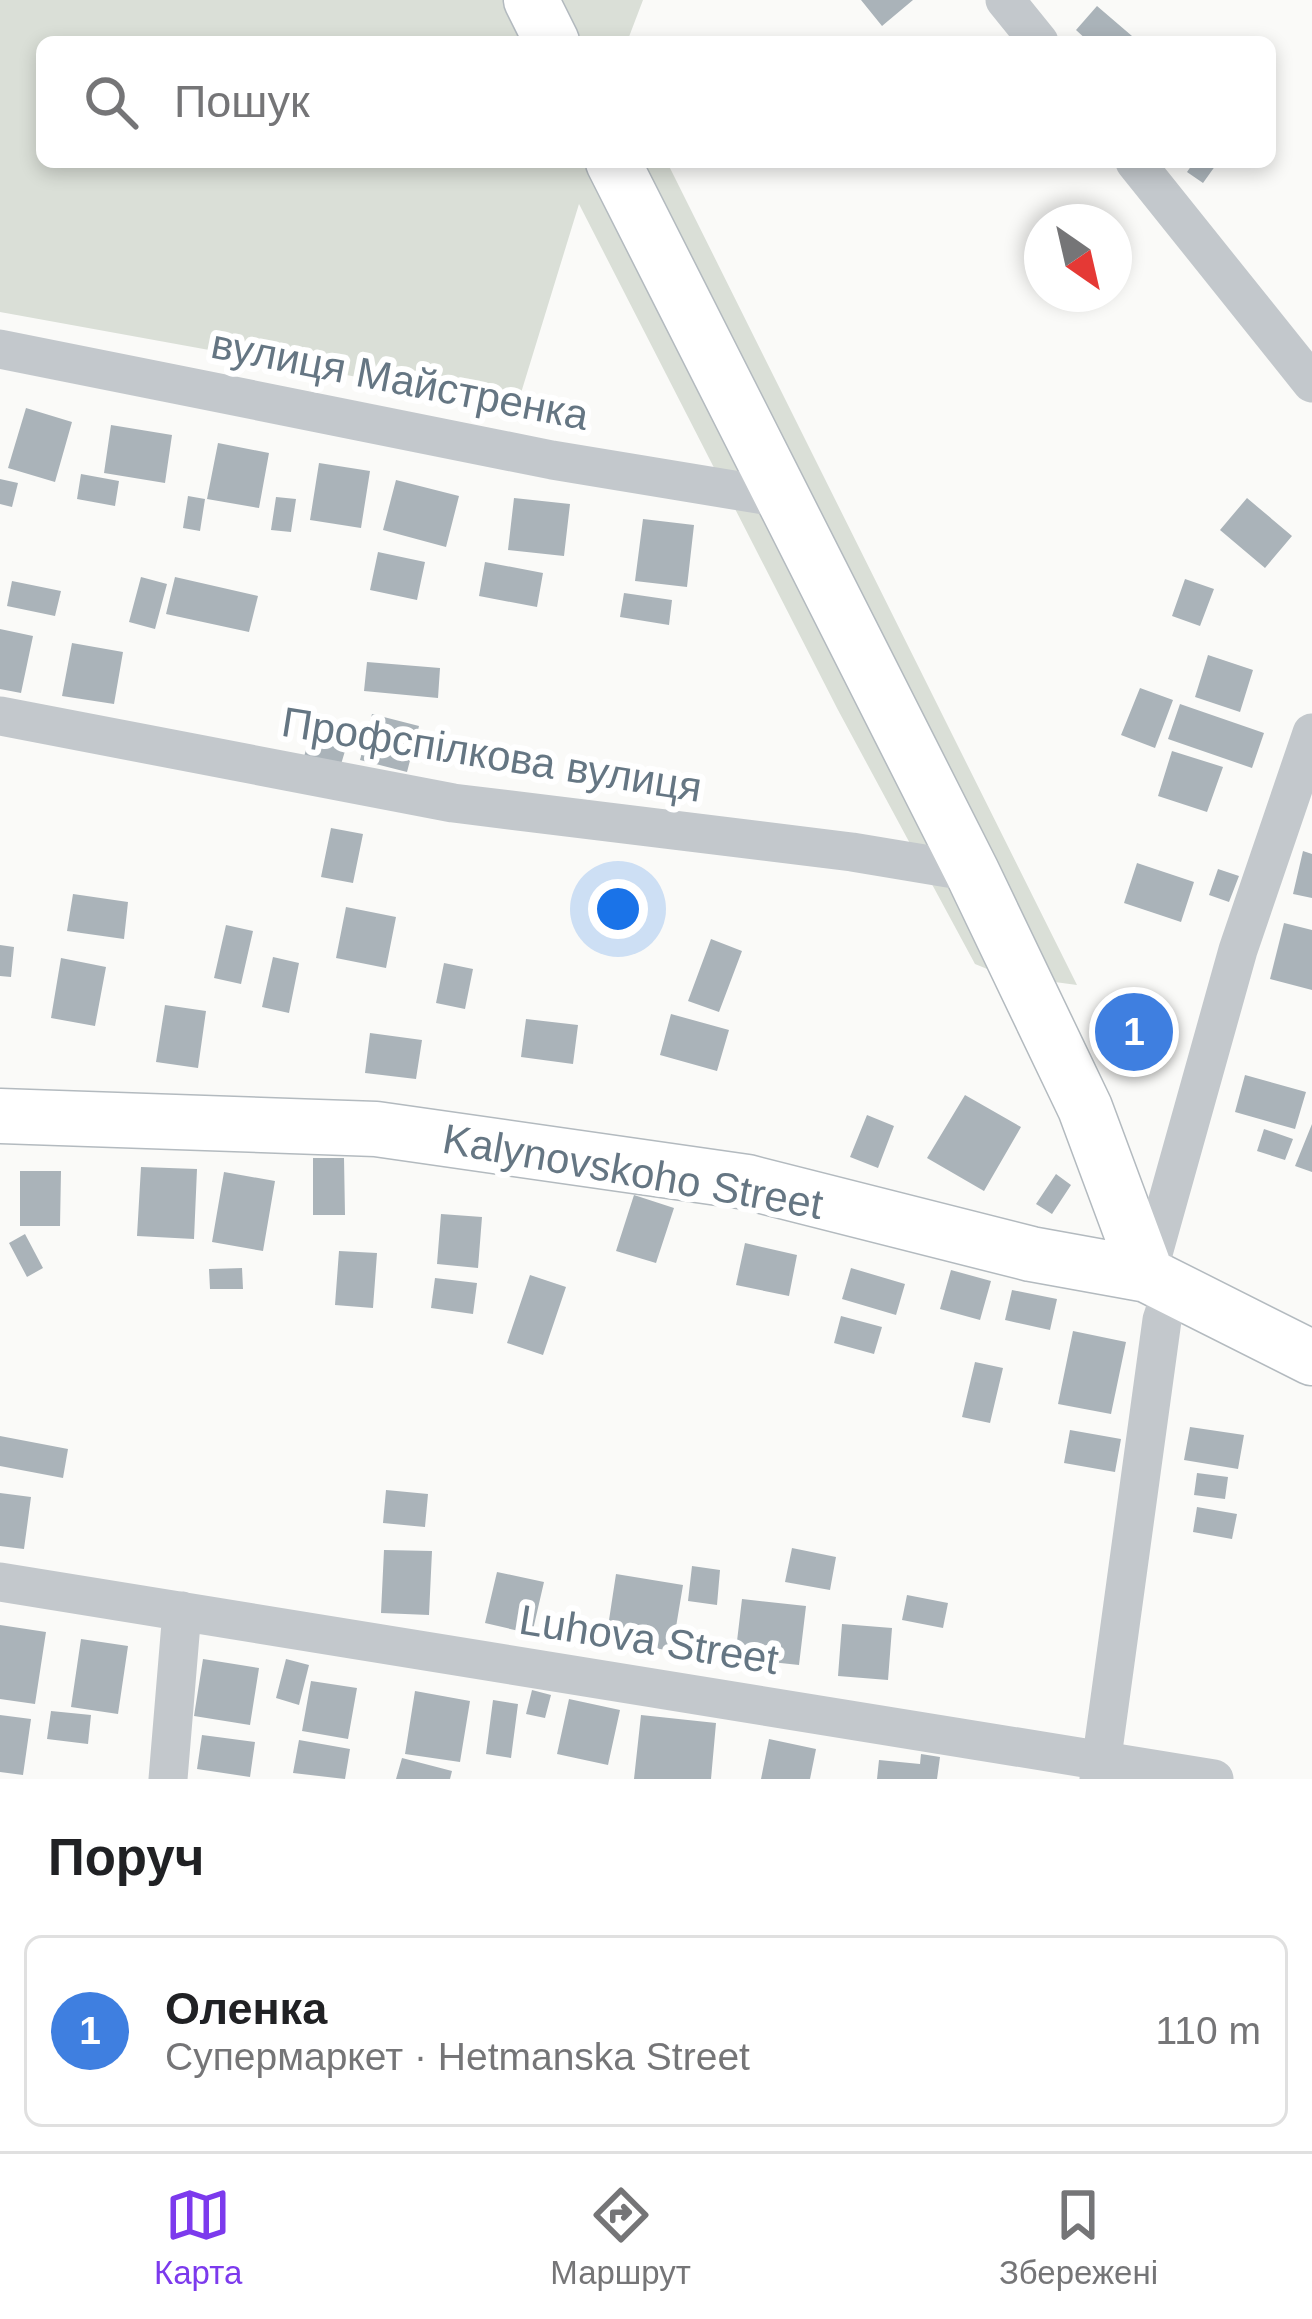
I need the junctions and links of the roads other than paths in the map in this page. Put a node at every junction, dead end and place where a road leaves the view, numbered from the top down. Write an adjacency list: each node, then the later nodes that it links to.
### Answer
1 (531, 0): 3 (main road)
2 (1005, 0): 4 (street)
3 (549, 36)
4 (1034, 36)
5 (616, 168): 9 (main road)
6 (1140, 168): 8 (street)
7 (0, 349): 9 (street, вулиця Майстренка)
8 (1312, 383)
9 (782, 498): 12 (main road)
10 (0, 716): 12 (street, Профспілкова вулиця)
11 (1312, 734): 14 (street)
12 (973, 872): 14 (main road)
13 (0, 1117): 14 (main road, Kalynovskoho Street)
14 (1160, 1281): 15 (main road, Kalynovskoho Street); 18 (street)
15 (1312, 1358)
16 (0, 1582): 17 (street, Luhova Street)
17 (182, 1612): 18 (street, Luhova Street); 19 (street)
18 (1100, 1770): 20 (street, Luhova Street)
19 (168, 1779)
20 (1214, 1779)

